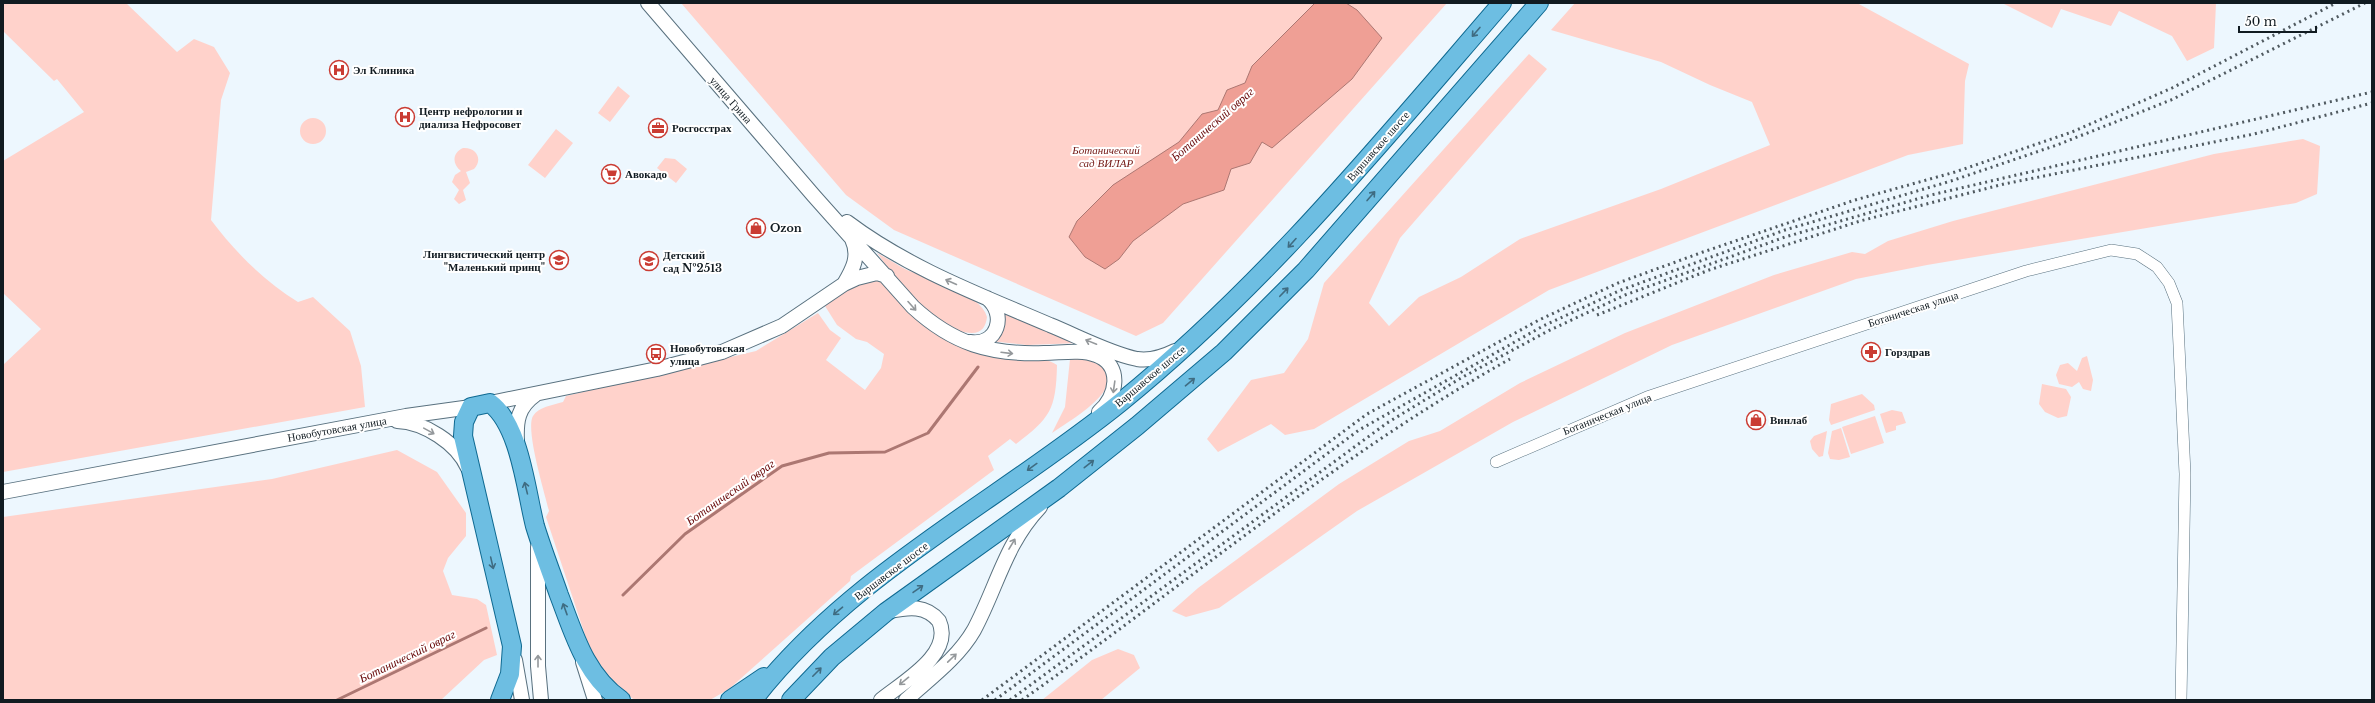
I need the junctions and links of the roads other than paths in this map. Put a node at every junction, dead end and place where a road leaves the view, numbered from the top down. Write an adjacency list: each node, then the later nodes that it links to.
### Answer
1 (648, 3): 4 (street, улица Грина)
2 (1502, 3): 10 (main road, Варшавское шоссе, one-way to 10)
3 (1539, 3): 20 (main road, one-way to 3)
4 (856, 234): 5 (street, улица Грина); 8 (street); 9 (street, улица Грина, one-way to 4)
5 (870, 257): 6 (street, улица Грина); 7 (street)
6 (887, 276): 7 (street, Новобутовская улица); 11 (street, улица Грина, one-way to 11)
7 (857, 278): 8 (street, Новобутовская улица)
8 (844, 284): 12 (street, Новобутовская улица)
9 (987, 298): 10 (street, улица Грина, one-way to 9); 11 (street)
10 (1201, 333): 16 (main road, Варшавское шоссе)
11 (956, 338): 16 (street, one-way to 16)
12 (536, 395): 13 (street, Новобутовская улица); 17 (street)
13 (490, 403): 14 (main road, Новобутовская улица); 17 (main road)
14 (471, 407): 15 (street, Новобутовская улица); 19 (main road)
15 (378, 421): 19 (street, one-way to 19); 21 (street, Новобутовская улица)
16 (1064, 444): 26 (main road, Варшавское шоссе, one-way to 26)
17 (517, 450): 22 (main road, one-way to 17)
18 (1496, 462): 37 (street, Ботаническая улица)
19 (473, 484): 24 (main road, one-way to 24)
20 (1059, 488): 23 (main road, one-way to 20); 36 (street, one-way to 20)
21 (3, 492)
22 (535, 525): 25 (main road, one-way to 22); 29 (street, one-way to 22)
23 (886, 612): 34 (main road, one-way to 23); 35 (street, one-way to 35)
24 (512, 646): 27 (main road); 28 (street)
25 (578, 646): 30 (street); 31 (main road)
26 (792, 656): 32 (main road); 33 (main road, Варшавское шоссе)
27 (500, 700)
28 (522, 700)
29 (542, 700)
30 (595, 700)
31 (621, 700)
32 (730, 700)
33 (753, 700)
34 (791, 700)
35 (881, 700)
36 (906, 700)
37 (2181, 700)

